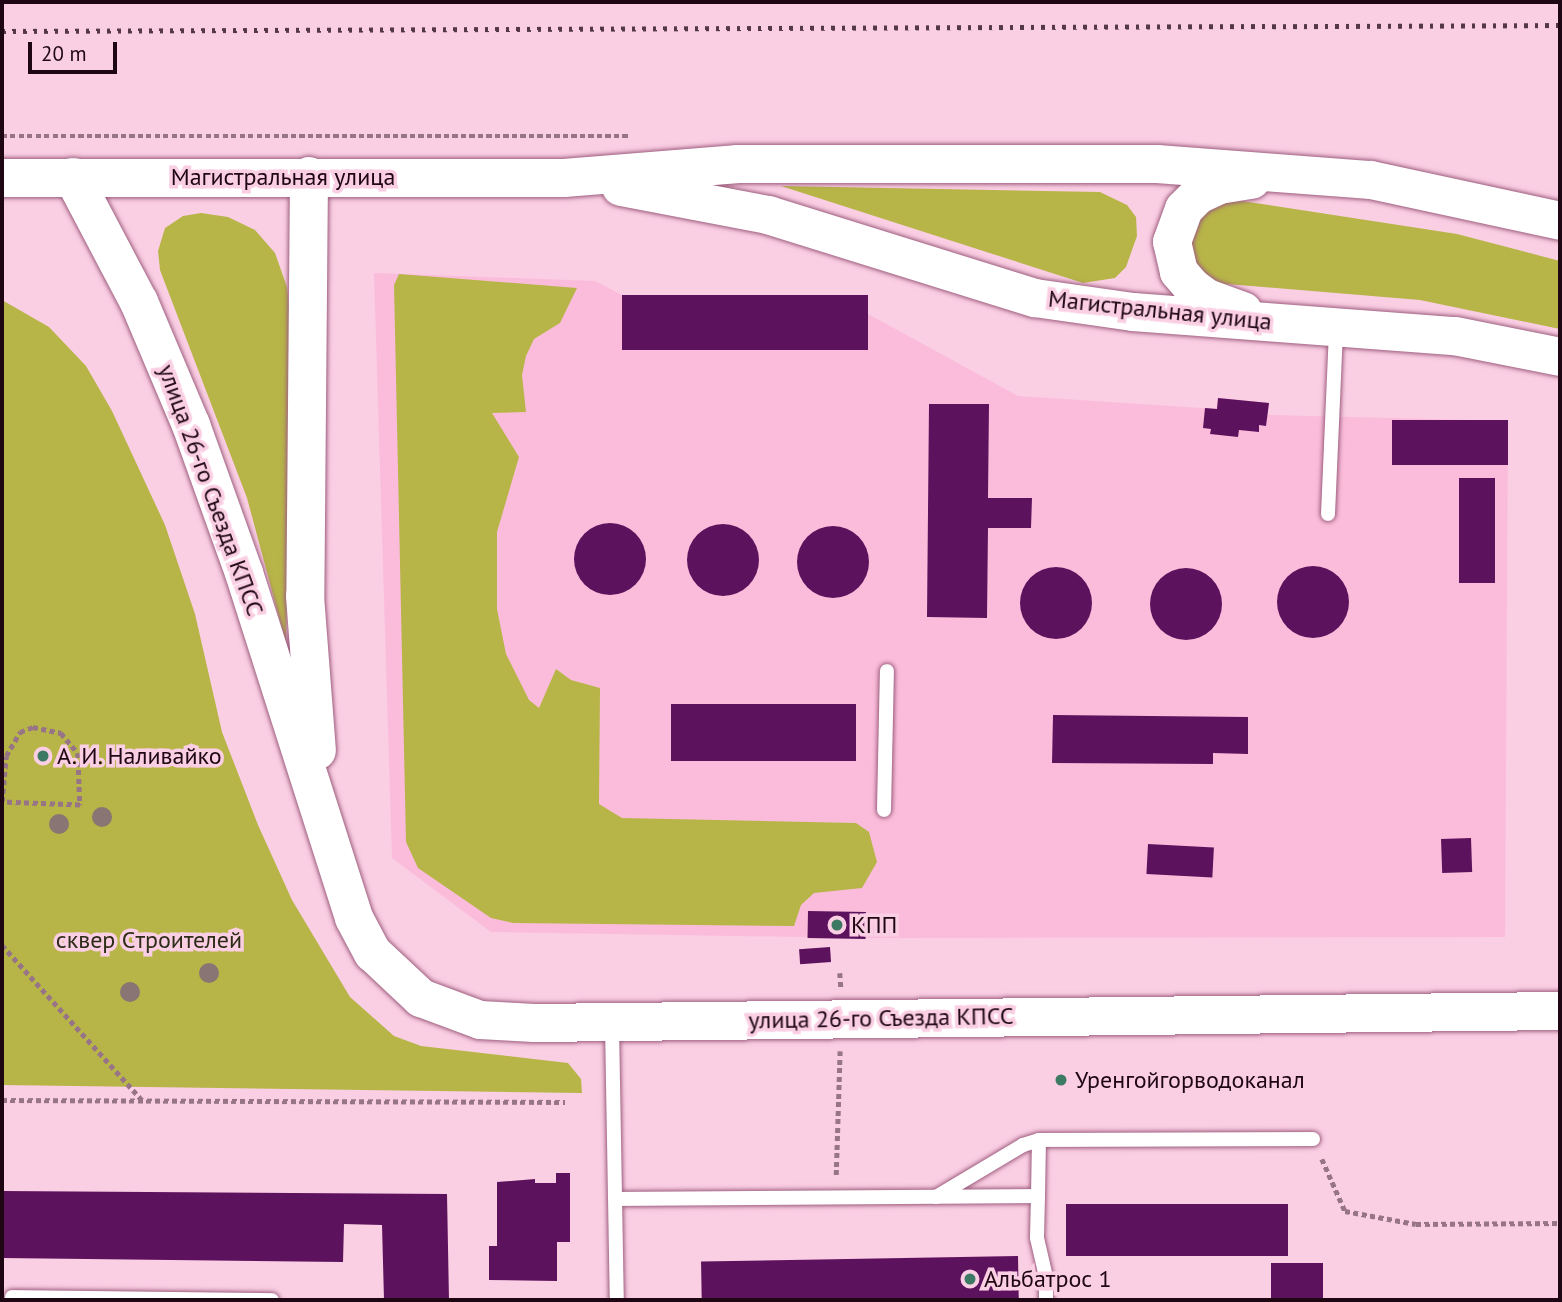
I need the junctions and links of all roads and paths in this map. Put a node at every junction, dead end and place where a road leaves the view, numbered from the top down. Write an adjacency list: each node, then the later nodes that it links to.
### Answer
1 (1318, 174): 5 (main road, Магистральная улица); 6 (main road, Магистральная улица); 7 (main road)
2 (309, 176): 3 (main road, Магистральная улица); 5 (main road, Магистральная улица); 14 (main road, улица 26-го Съезда КПСС)
3 (73, 177): 4 (main road, Магистральная улица); 14 (main road, улица 26-го Съезда КПСС)
4 (2, 178)
5 (564, 178): 7 (main road, Магистральная улица)
6 (1560, 220)
7 (1285, 323): 8 (main road, Магистральная улица)
8 (1336, 325): 9 (main road, Магистральная улица); 10 (lane)
9 (1560, 357)
10 (1328, 514)
11 (887, 671): 13 (lane)
12 (2, 802): 12 (path)
13 (884, 810)
14 (323, 815): 19 (main road, улица 26-го Съезда КПСС)
15 (2, 945): 21 (path)
16 (840, 973): 18 (path)
17 (1560, 1011): 18 (main road, улица 26-го Съезда КПСС)
18 (841, 1018): 19 (main road, улица 26-го Съезда КПСС); 26 (path)
19 (612, 1022): 28 (lane)
20 (2, 1100): 21 (path)
21 (144, 1102): 22 (path)
22 (565, 1102)
23 (1313, 1139): 24 (lane); 29 (path)
24 (1040, 1140): 25 (lane); 27 (lane)
25 (1038, 1196): 27 (lane); 33 (lane)
26 (835, 1197): 27 (lane); 28 (lane)
27 (934, 1197)
28 (617, 1199): 32 (lane)
29 (1560, 1223)
30 (12, 1297): 31 (lane)
31 (272, 1300)
32 (617, 1300)
33 (1046, 1300)

